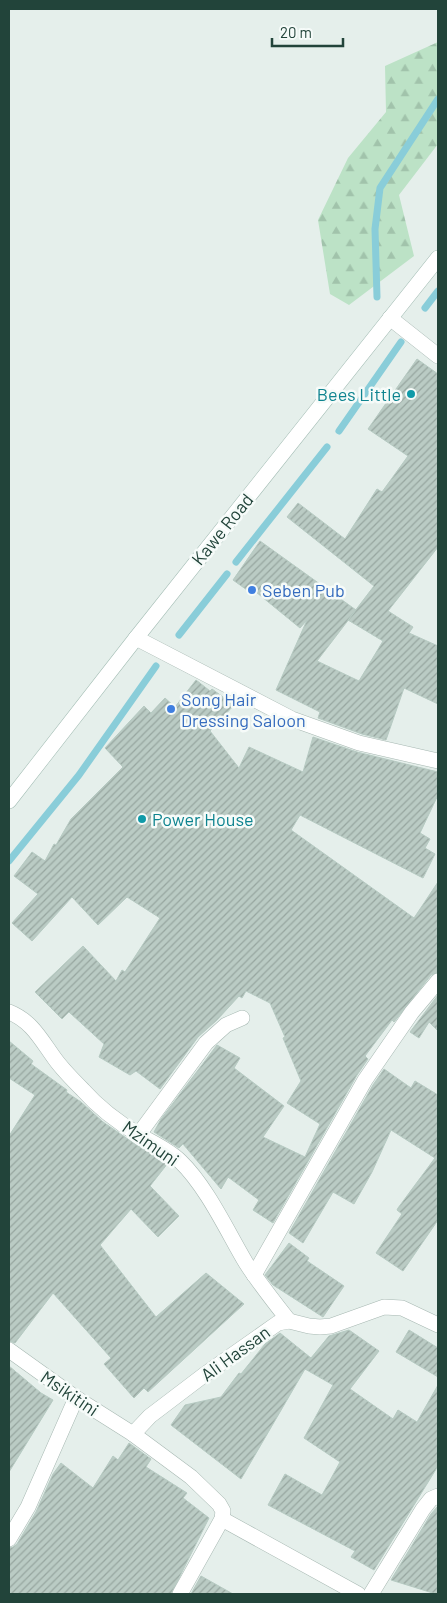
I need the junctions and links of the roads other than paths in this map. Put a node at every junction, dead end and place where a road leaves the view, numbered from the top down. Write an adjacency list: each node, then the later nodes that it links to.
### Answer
1 (438, 258): 2 (street, Kawe Road)
2 (390, 318): 3 (street); 4 (street, Kawe Road)
3 (438, 356)
4 (136, 638): 5 (street); 6 (street, Kawe Road)
5 (438, 761)
6 (9, 801)
7 (438, 981): 11 (street)
8 (9, 1012): 10 (street, Mzimuni)
9 (242, 1018): 10 (street)
10 (139, 1134): 11 (street, Mzimuni)
11 (254, 1276): 12 (street, Mzimuni)
12 (289, 1321): 13 (street, Ali Hassan); 16 (street, Ali Hassan)
13 (438, 1324)
14 (9, 1350): 15 (street, Msikitini)
15 (76, 1398): 16 (street, Msikitini); 19 (street)
16 (133, 1434): 18 (street, Msikitini)
17 (438, 1496): 22 (street)
18 (222, 1519): 20 (street); 21 (street)
19 (9, 1539)
20 (180, 1594)
21 (358, 1594)
22 (371, 1594)

